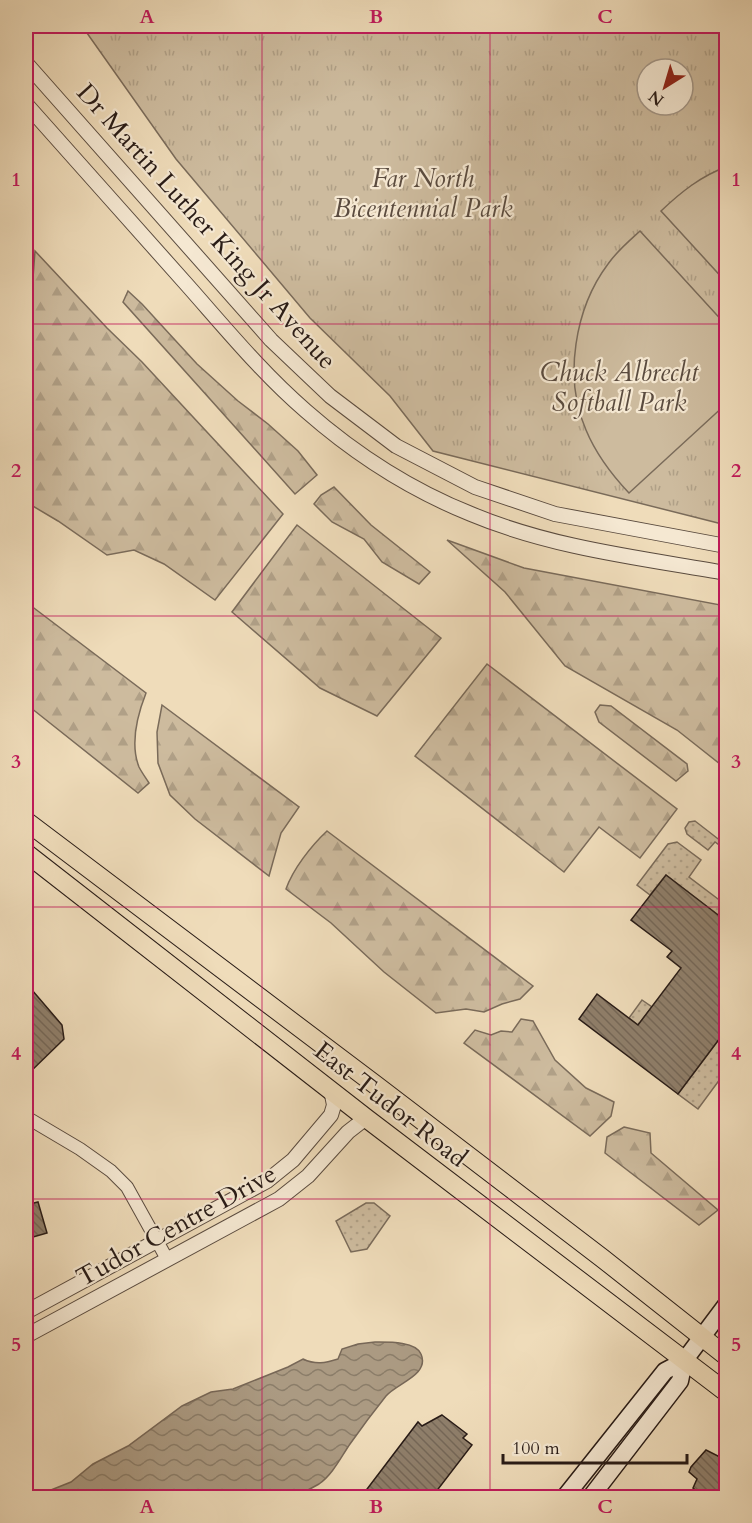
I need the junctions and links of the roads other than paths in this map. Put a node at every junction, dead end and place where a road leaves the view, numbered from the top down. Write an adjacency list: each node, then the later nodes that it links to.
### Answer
1 (26, 63): 3 (street, Dr Martin Luther King Jr Avenue)
2 (26, 104): 4 (street, Dr Martin Luther King Jr Avenue)
3 (726, 546)
4 (726, 573)
5 (26, 821): 15 (main road, East Tudor Road)
6 (26, 853): 7 (main road, East Tudor Road)
7 (331, 1090): 9 (main road, East Tudor Road); 10 (street, Tudor Centre Drive)
8 (26, 1117): 10 (street)
9 (366, 1118): 11 (street, Tudor Centre Drive); 17 (main road, East Tudor Road)
10 (156, 1241): 11 (street); 13 (street, Tudor Centre Drive)
11 (167, 1259): 14 (street, Tudor Centre Drive)
12 (726, 1305): 15 (main road)
13 (26, 1312)
14 (26, 1336)
15 (703, 1338): 16 (main road, East Tudor Road); 17 (main road)
16 (726, 1356)
17 (684, 1361): 18 (main road, East Tudor Road); 19 (main road); 20 (main road)
18 (726, 1392)
19 (564, 1497)
20 (590, 1497)

